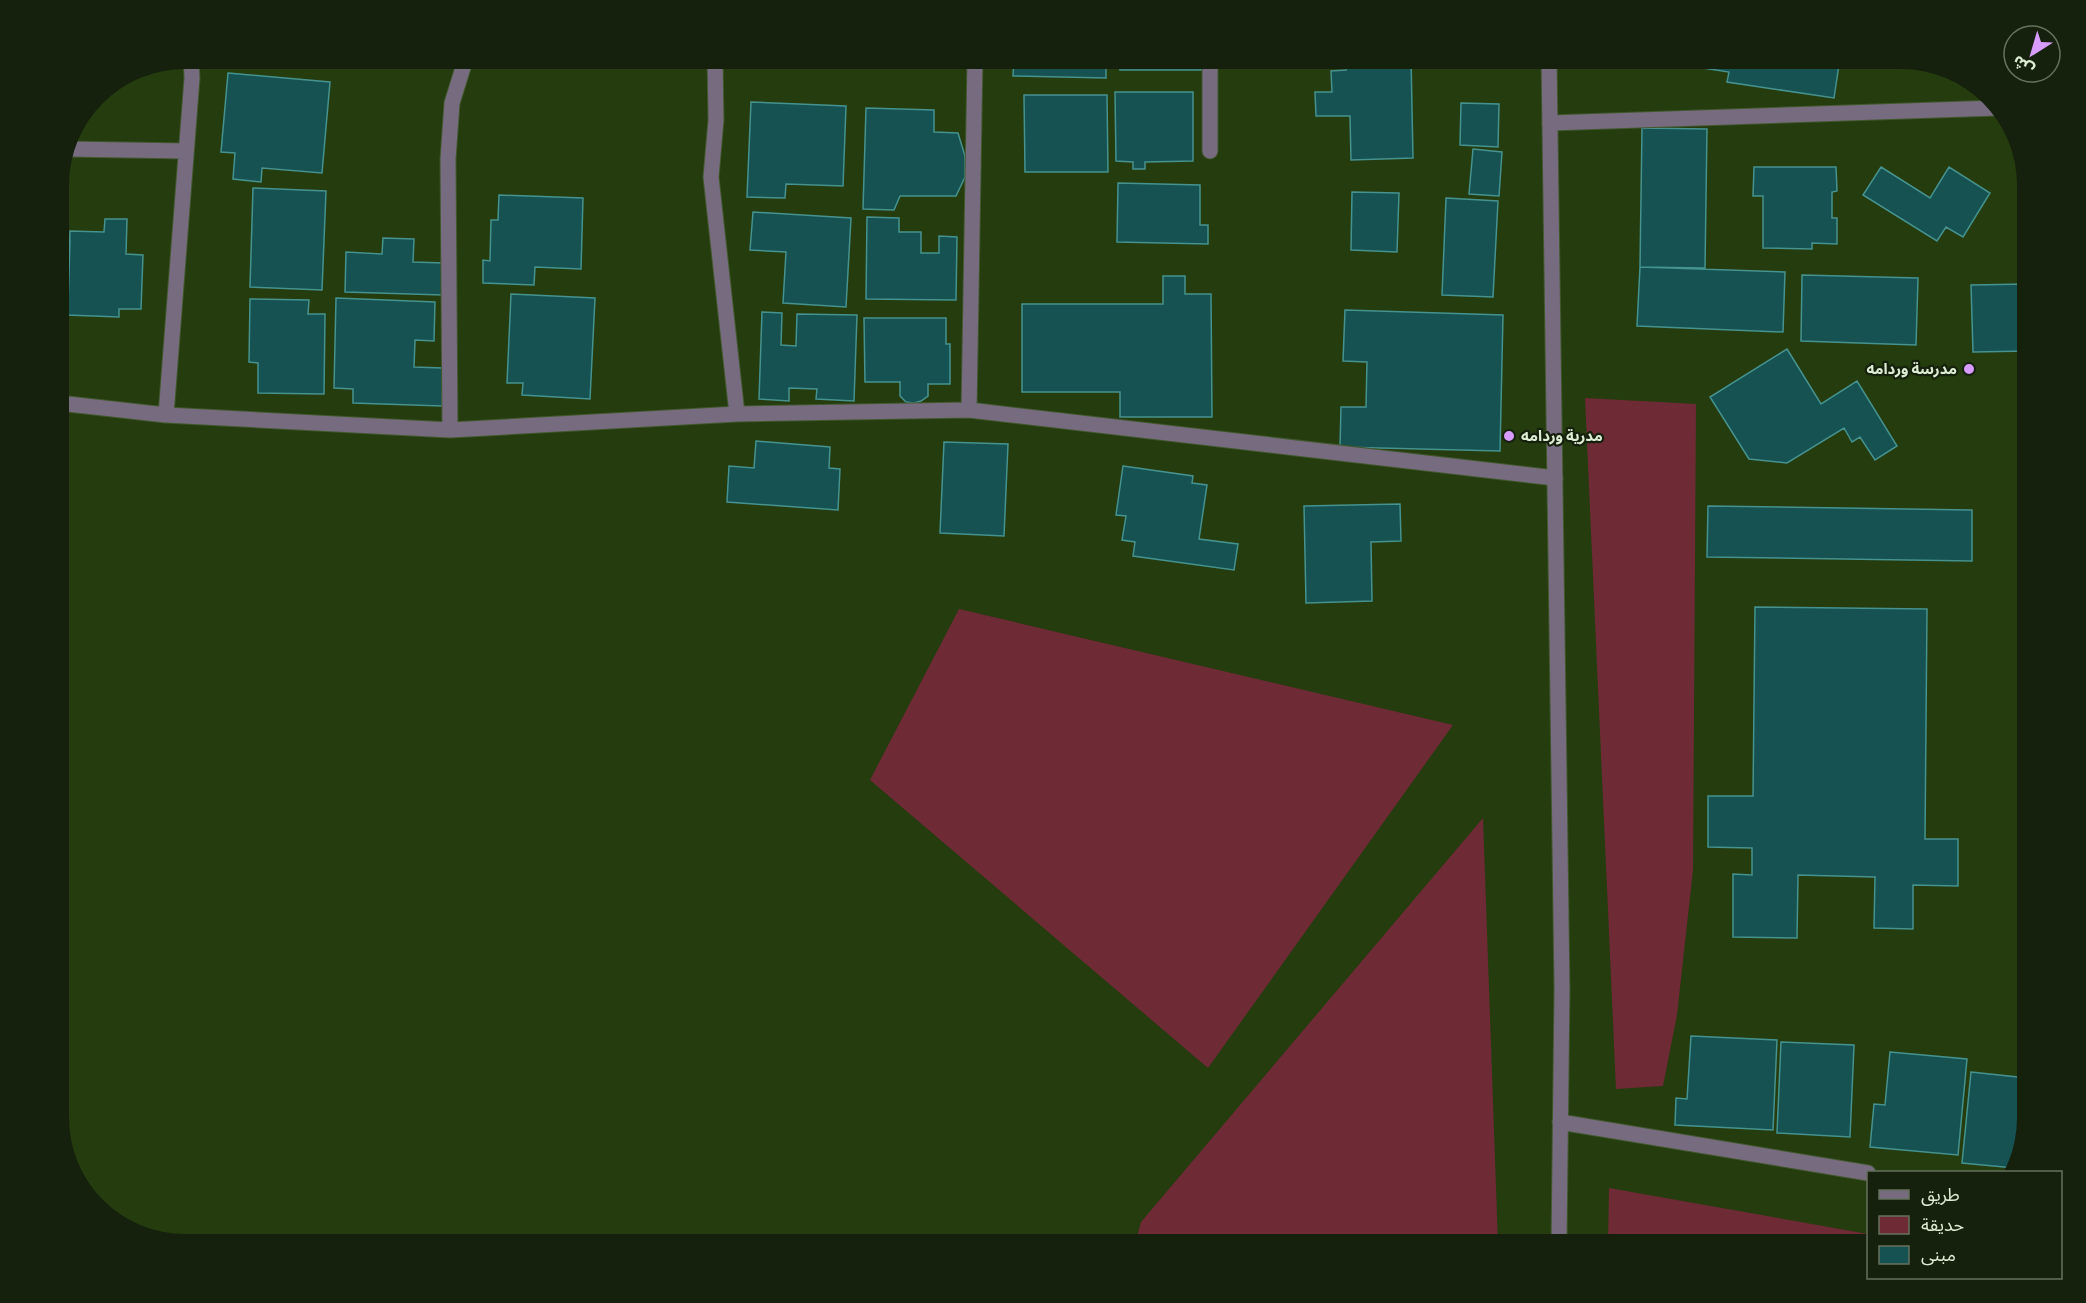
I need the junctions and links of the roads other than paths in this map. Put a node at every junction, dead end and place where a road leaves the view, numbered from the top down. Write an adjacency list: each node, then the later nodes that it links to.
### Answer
1 (192, 69): 10 (street)
2 (463, 69): 16 (street)
3 (715, 69): 14 (street)
4 (975, 69): 13 (street)
5 (1210, 69): 11 (street)
6 (1549, 69): 8 (street)
7 (1987, 108): 8 (street)
8 (1550, 123): 17 (street)
9 (75, 149): 10 (street)
10 (186, 151): 15 (street)
11 (1210, 152)
12 (69, 404): 15 (street)
13 (969, 410): 14 (street); 17 (street)
14 (737, 414): 16 (street)
15 (166, 415): 16 (street)
16 (450, 430)
17 (1555, 478): 18 (street)
18 (1560, 1122): 19 (street); 20 (street)
19 (1867, 1173)
20 (1559, 1234)

